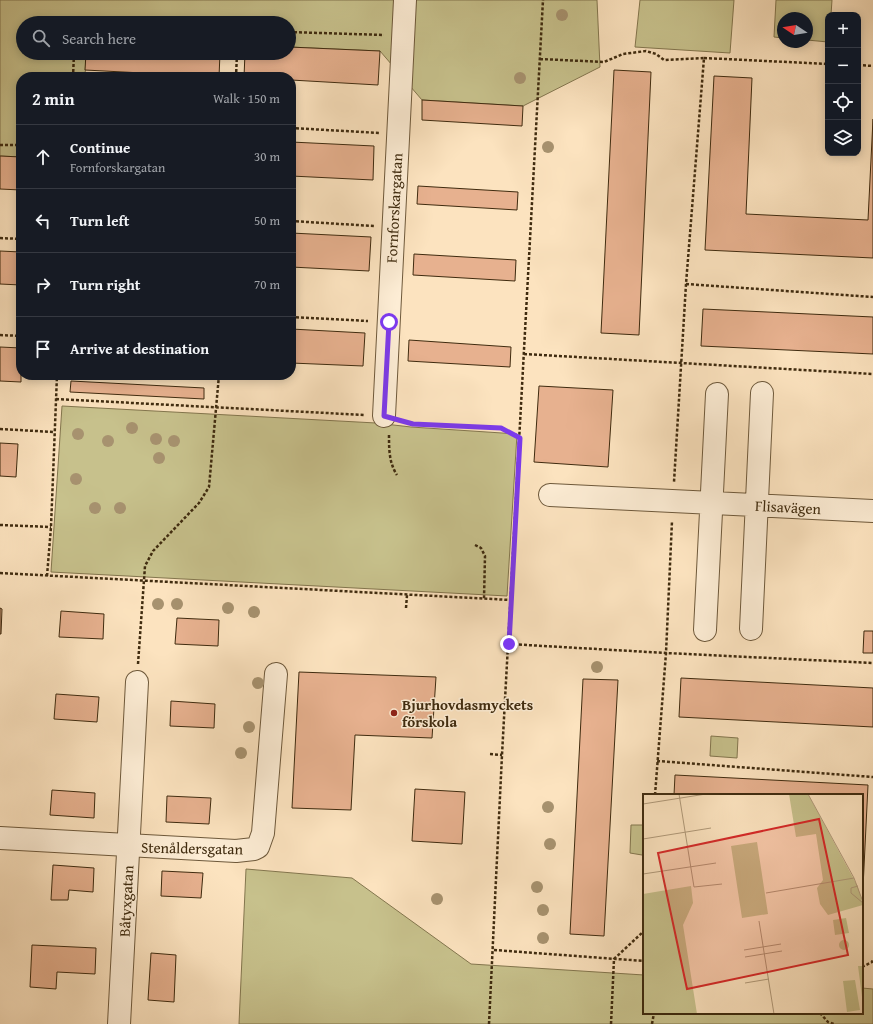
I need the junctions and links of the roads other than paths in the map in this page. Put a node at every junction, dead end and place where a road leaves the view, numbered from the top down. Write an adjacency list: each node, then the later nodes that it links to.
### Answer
1 (405, 0): 4 (street, Fornforskargatan)
2 (762, 393): 7 (street)
3 (717, 394): 6 (street)
4 (384, 416)
5 (550, 495): 6 (street, Flisavägen)
6 (708, 503): 7 (street, Flisavägen); 10 (street)
7 (757, 505): 8 (street, Flisavägen); 9 (street)
8 (873, 511)
9 (751, 629)
10 (705, 630)
11 (276, 674): 14 (street, Stenåldersgatan)
12 (137, 682): 14 (street, Båtyxgatan)
13 (0, 838): 14 (street, Stenåldersgatan)
14 (129, 846): 15 (street, Båtyxgatan)
15 (120, 1024)

